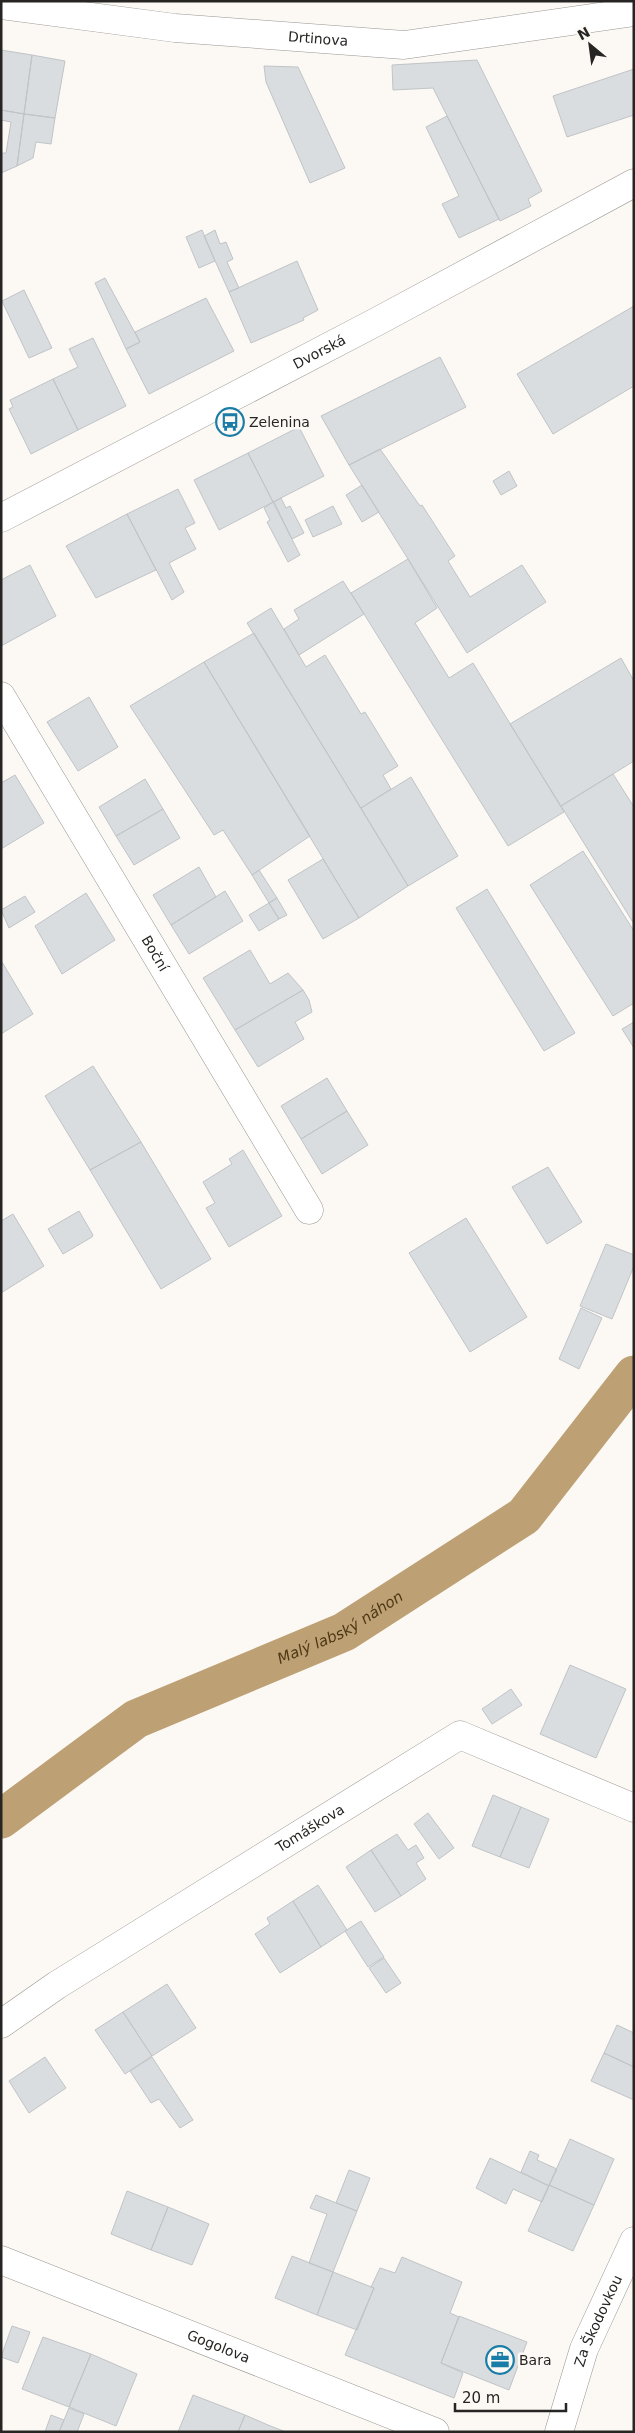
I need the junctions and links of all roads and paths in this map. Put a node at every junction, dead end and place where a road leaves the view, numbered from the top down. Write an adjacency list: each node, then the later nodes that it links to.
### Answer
1 (1, 5): 2 (street, Drtinova)
2 (634, 12)
3 (634, 183): 4 (street, Dvorská)
4 (1, 518)
5 (1, 696): 6 (street, Boční)
6 (309, 1210)
7 (634, 1808): 8 (street, Tomáškova)
8 (1, 2024)
9 (634, 2241): 12 (street, Za Škodovkou)
10 (1, 2260): 11 (street, Gogolova)
11 (435, 2432)
12 (559, 2432)

